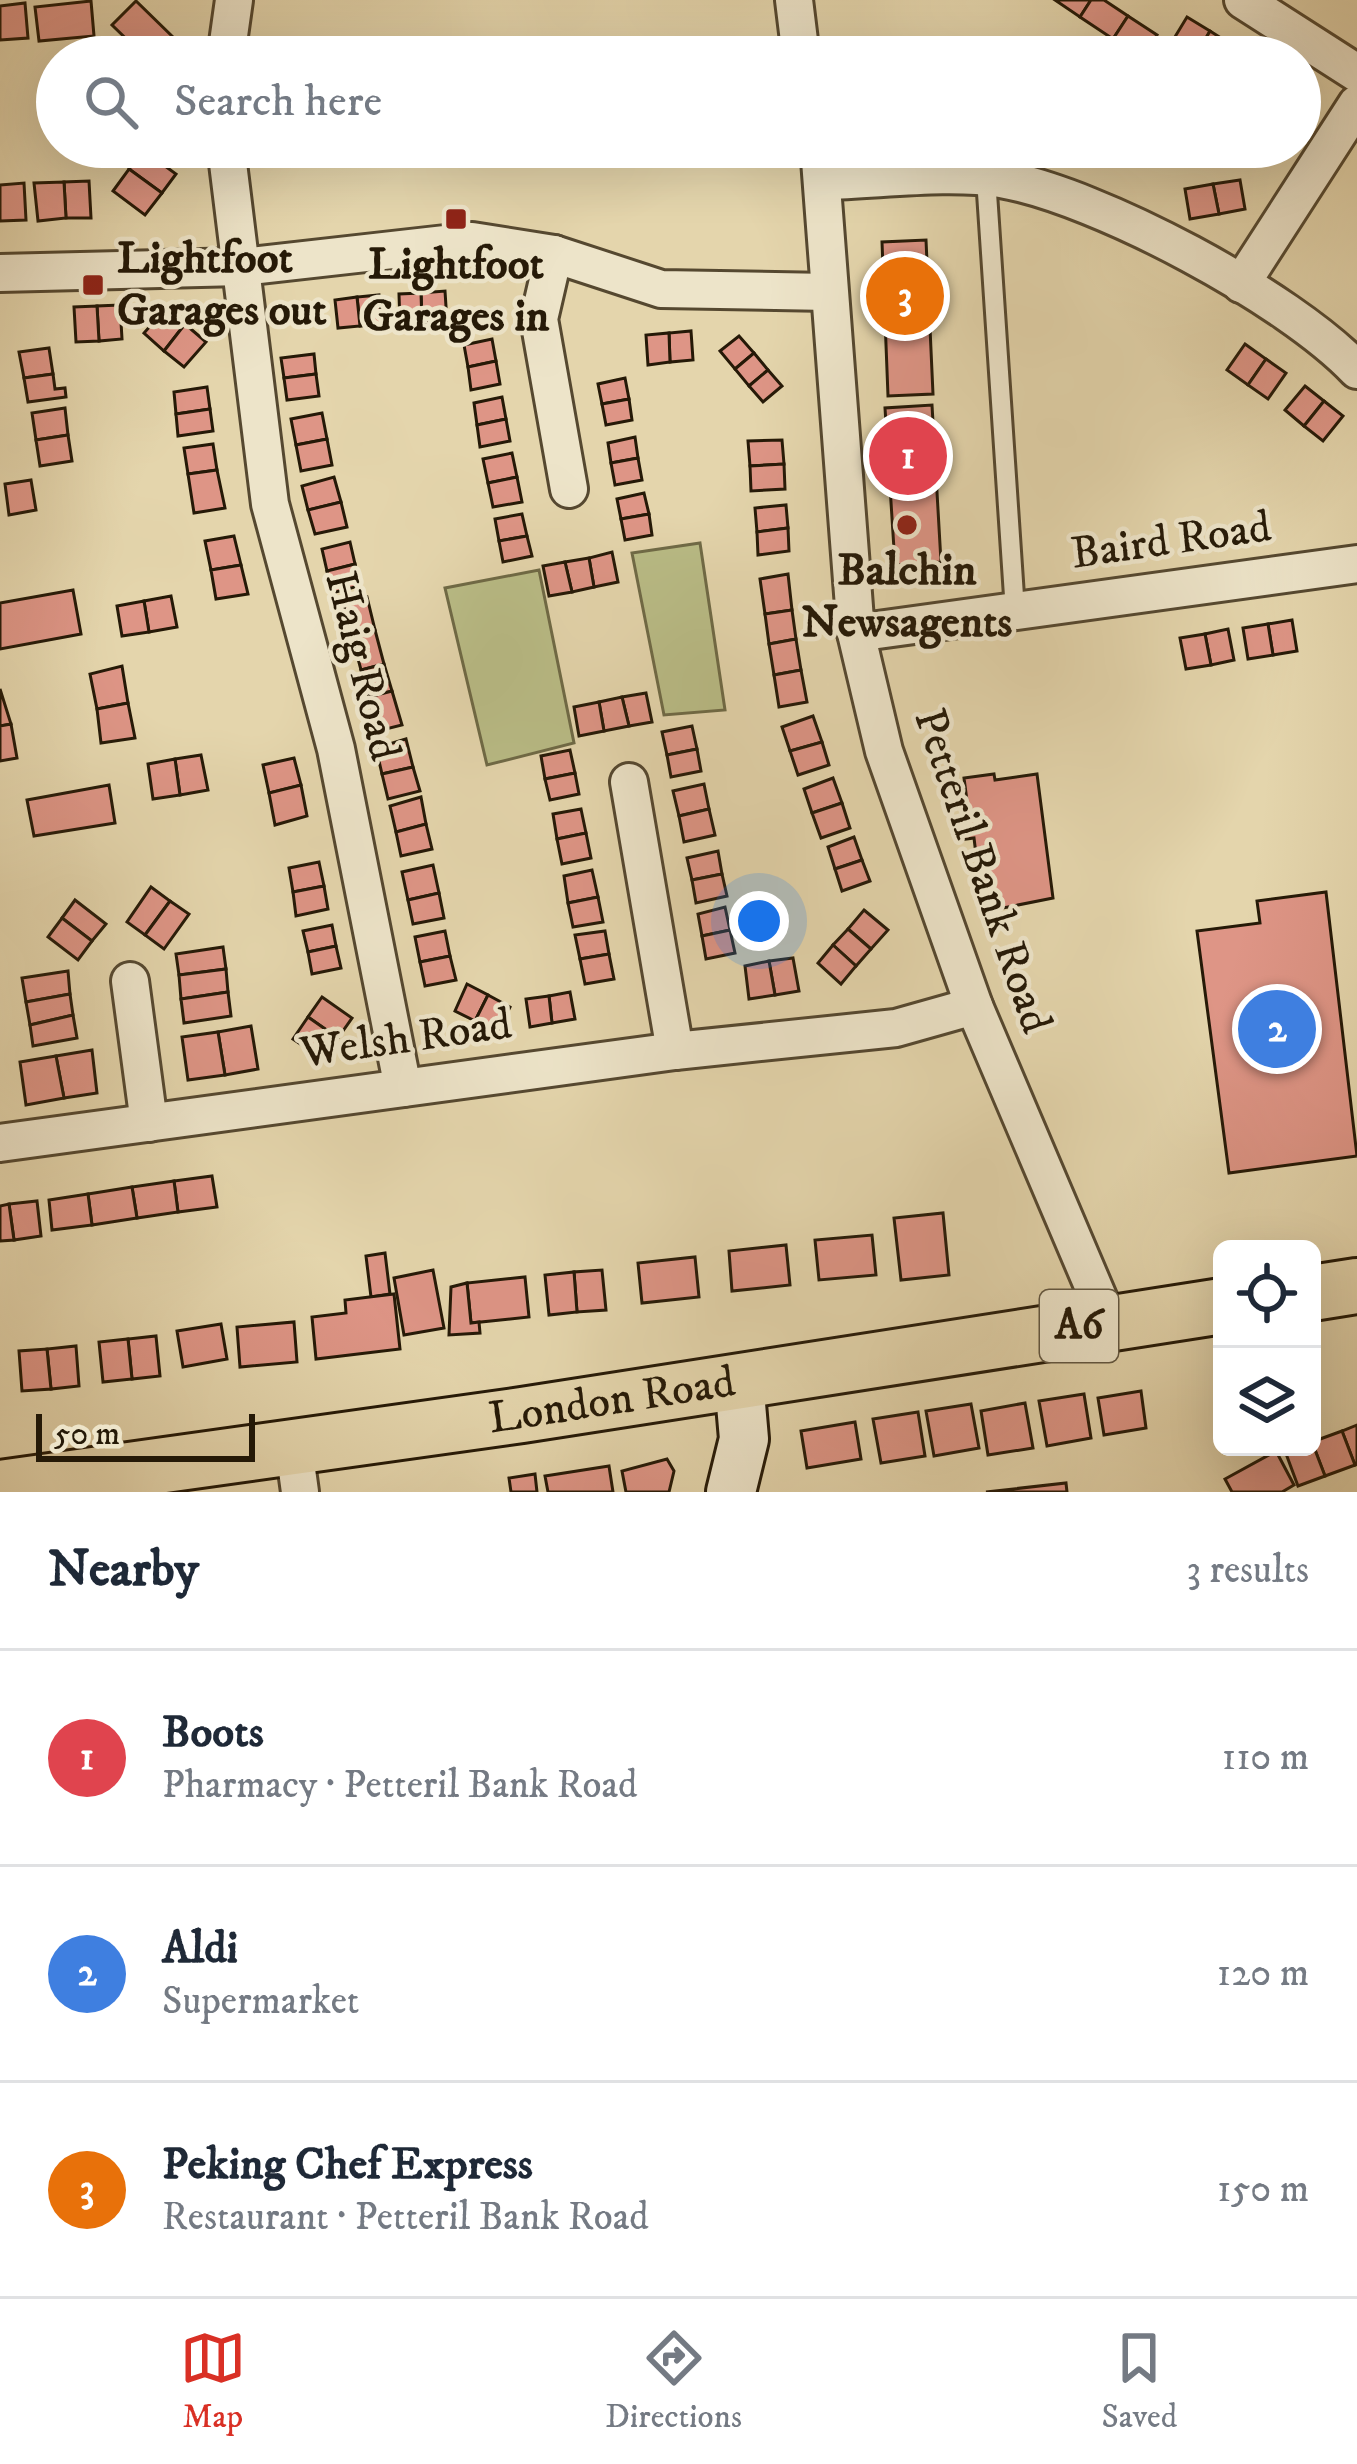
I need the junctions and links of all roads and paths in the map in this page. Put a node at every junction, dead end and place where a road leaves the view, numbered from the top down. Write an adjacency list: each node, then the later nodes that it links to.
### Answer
1 (234, 0): 4 (street)
2 (794, 0): 5 (street)
3 (1244, 0): 6 (street)
4 (229, 36)
5 (798, 36)
6 (1300, 36)
7 (1321, 50): 8 (street)
8 (1357, 73)
9 (1357, 104): 10 (street)
10 (1321, 159)
11 (229, 168): 17 (street, Haig Road)
12 (822, 168): 20 (street, Petteril Bank Road)
13 (869, 168): 15 (street)
14 (1315, 168): 19 (street)
15 (986, 178): 19 (street); 24 (lane)
16 (554, 254): 17 (street); 20 (street); 22 (street)
17 (241, 267): 18 (street); 30 (street, Haig Road)
18 (0, 273)
19 (1240, 284): 21 (street)
20 (829, 292): 25 (street, Petteril Bank Road)
21 (1357, 370)
22 (569, 489)
23 (1357, 564): 24 (street, Baird Road)
24 (1015, 611): 25 (street, Baird Road)
25 (856, 633): 28 (street, Petteril Bank Road)
26 (629, 782): 29 (street)
27 (130, 981): 31 (street)
28 (974, 1006): 29 (street, Welsh Road); 36 (street, Petteril Bank Road)
29 (675, 1051): 30 (street, Welsh Road)
30 (403, 1088): 31 (street, Welsh Road)
31 (149, 1123): 32 (street, Welsh Road)
32 (0, 1143)
33 (1357, 1286): 34 (main road)
34 (1321, 1292)
35 (1213, 1307): 36 (main road, London Road / A6)
36 (1108, 1321): 37 (main road, London Road / A6)
37 (739, 1381): 38 (main road, London Road / A6); 40 (street)
38 (297, 1470): 39 (main road, London Road / A6)
39 (0, 1488)
40 (731, 1492)

